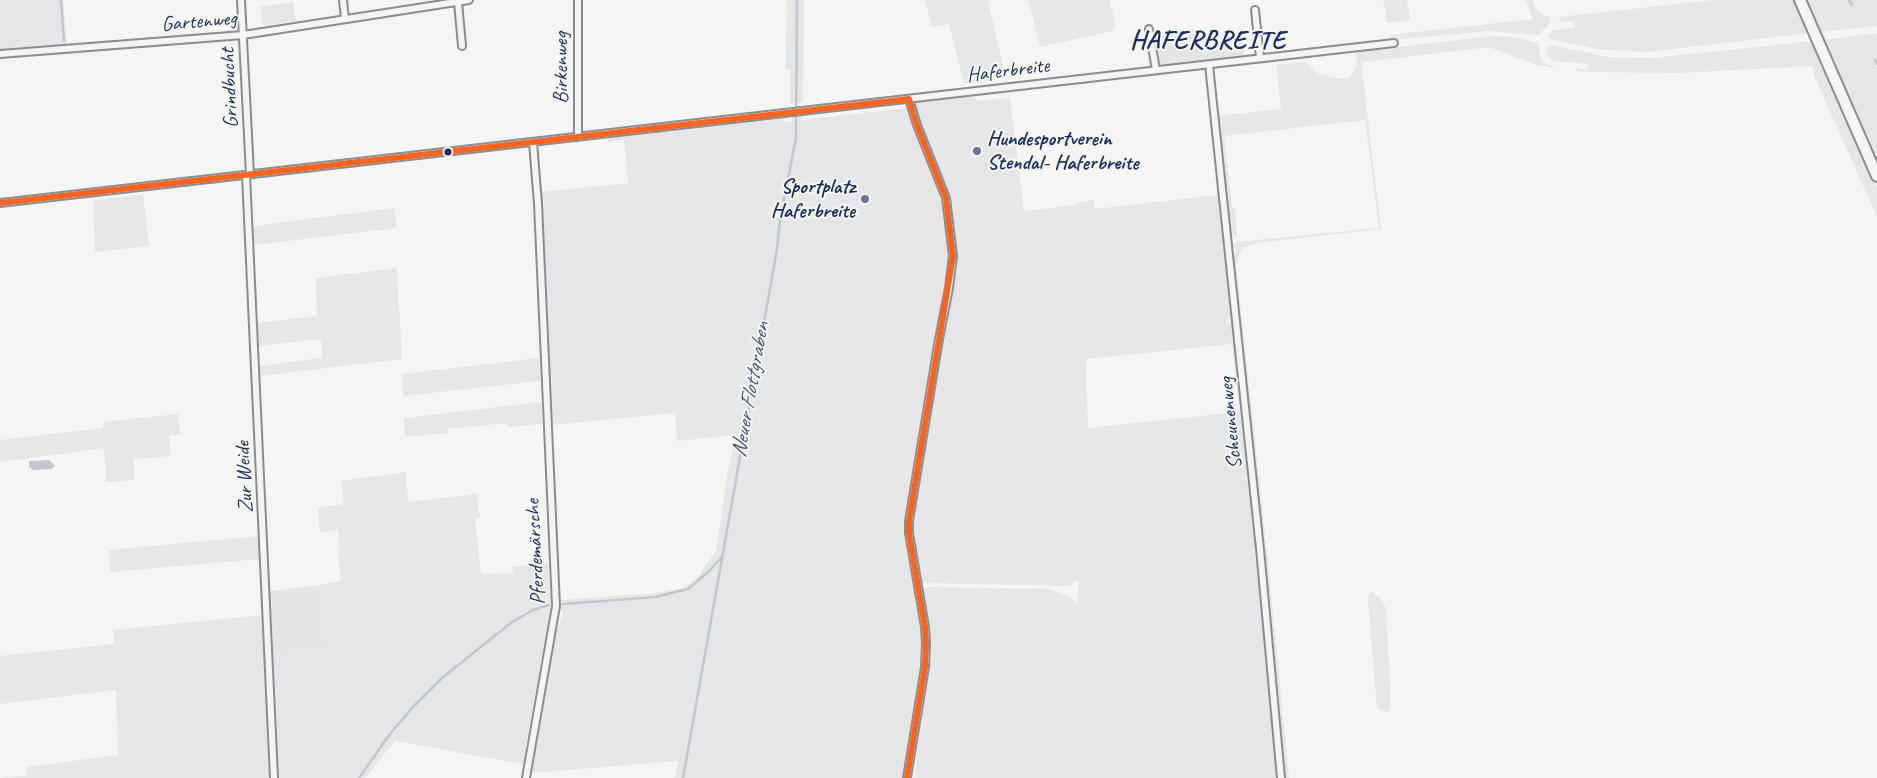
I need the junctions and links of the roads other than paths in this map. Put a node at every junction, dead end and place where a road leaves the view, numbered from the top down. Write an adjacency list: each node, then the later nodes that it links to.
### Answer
1 (241, 0): 11 (street, Grindbucht)
2 (343, 0): 9 (street)
3 (469, 0): 6 (street, Gartenweg)
4 (578, 0): 19 (street, Birkenweg)
5 (1800, 0): 22 (main road)
6 (458, 2): 7 (street, Gartenweg); 13 (street)
7 (422, 3): 9 (street, Gartenweg)
8 (1255, 10): 15 (street)
9 (345, 19): 11 (street, Gartenweg)
10 (1149, 29): 17 (street)
11 (243, 35): 14 (street, Gartenweg); 21 (street, Grindbucht)
12 (1394, 43): 15 (street, Haferbreite)
13 (462, 46)
14 (0, 54)
15 (1260, 58): 16 (street, Haferbreite)
16 (1209, 65): 17 (street, Haferbreite); 27 (street, Scheunenweg)
17 (1156, 70): 18 (street, Haferbreite)
18 (909, 99): 19 (street, Haferbreite); 26 (street)
19 (578, 137): 20 (street, Haferbreite)
20 (533, 142): 21 (street, Haferbreite); 25 (street, Pferdemärsche)
21 (248, 175): 23 (street, Haferbreite); 24 (street, Zur Weide)
22 (1877, 176)
23 (0, 204)
24 (274, 778)
25 (526, 778)
26 (907, 778)
27 (1281, 778)

